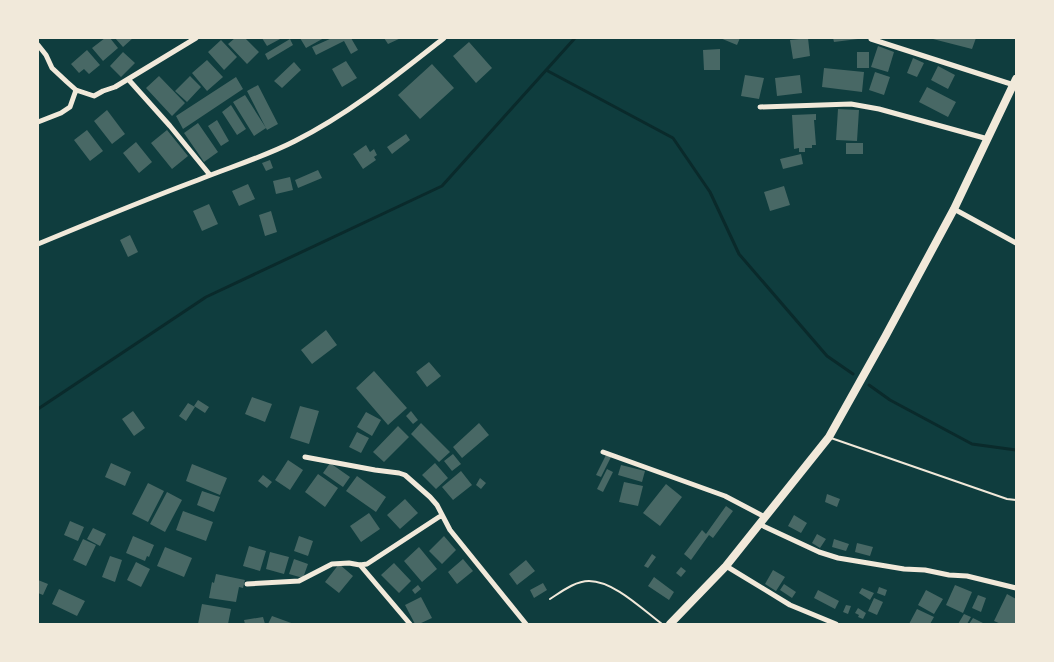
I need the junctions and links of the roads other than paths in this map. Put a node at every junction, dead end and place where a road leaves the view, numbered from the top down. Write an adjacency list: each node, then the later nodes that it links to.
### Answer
1 (196, 38): 5 (street)
2 (444, 38): 11 (street)
3 (871, 39): 6 (street)
4 (38, 45): 7 (street)
5 (128, 79): 7 (street); 11 (street)
6 (1015, 82): 10 (highway)
7 (76, 90): 9 (street)
8 (760, 107): 10 (street)
9 (38, 122)
10 (988, 139): 12 (highway)
11 (210, 175): 14 (street)
12 (954, 209): 13 (street); 15 (highway)
13 (1017, 243)
14 (38, 244)
15 (829, 437): 18 (lane); 20 (highway)
16 (603, 452): 20 (street)
17 (305, 457): 19 (street)
18 (1017, 500)
19 (442, 515): 21 (street); 27 (street)
20 (762, 520): 22 (highway); 24 (street)
21 (360, 565): 23 (street); 26 (street)
22 (726, 566): 29 (highway); 30 (street)
23 (247, 584)
24 (1017, 588)
25 (550, 599): 28 (lane)
26 (410, 624)
27 (526, 624)
28 (662, 624)
29 (670, 624)
30 (836, 624)

